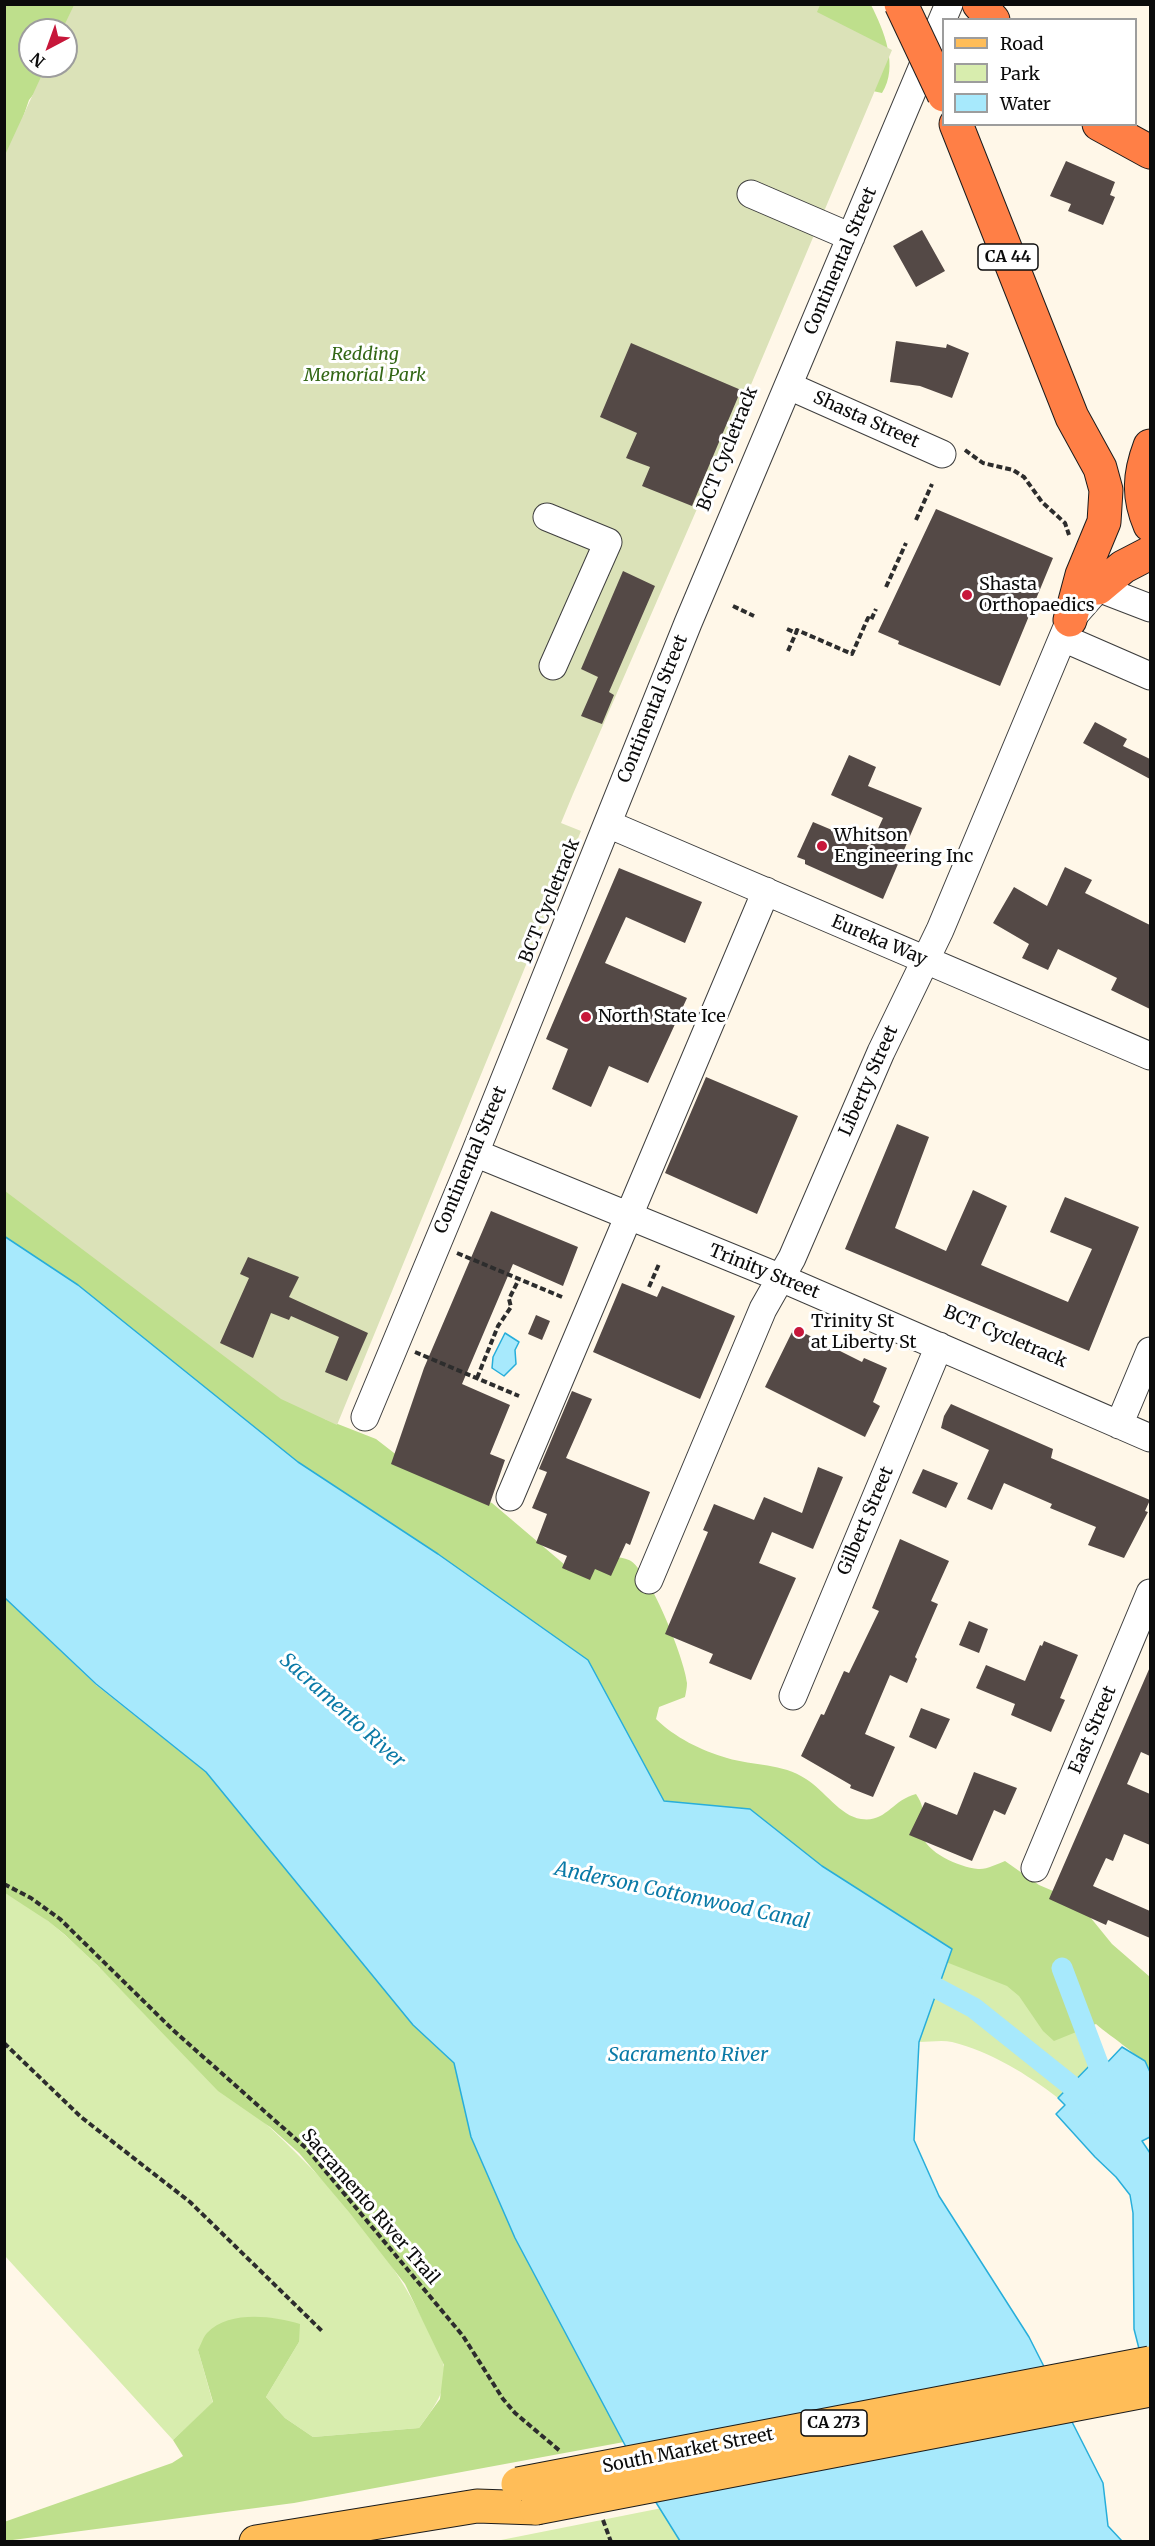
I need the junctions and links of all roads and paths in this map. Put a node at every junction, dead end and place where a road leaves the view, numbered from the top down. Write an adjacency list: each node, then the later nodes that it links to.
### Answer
1 (902, 4): 7 (highway, bridge)
2 (949, 4): 4 (street, Continental Street)
3 (979, 4): 5 (highway)
4 (943, 18)
5 (991, 18)
6 (942, 21): 12 (street, Continental Street)
7 (942, 91)
8 (957, 126): 16 (highway, CA 44)
9 (1103, 126): 10 (highway)
10 (1150, 152)
11 (751, 194): 12 (street)
12 (851, 237): 13 (street, Continental Street)
13 (789, 386): 15 (street, Shasta Street); 36 (street, Continental Street)
14 (1150, 446): 20 (highway)
15 (951, 449): 22 (path)
16 (1100, 468): 20 (highway, CA 44); 31 (highway)
17 (932, 484): 19 (path)
18 (547, 517): 34 (street)
19 (916, 520)
20 (1150, 527)
21 (906, 543): 24 (path)
22 (1069, 543)
23 (1150, 553): 25 (highway)
24 (886, 587)
25 (1098, 588): 27 (street); 31 (street, Liberty Street)
26 (733, 606): 29 (path)
27 (1150, 608)
28 (876, 609): 32 (path)
29 (754, 615)
30 (787, 629): 32 (path)
31 (1066, 629): 35 (street); 38 (street, Liberty Street)
32 (796, 633): 33 (path)
33 (788, 651)
34 (553, 666)
35 (1150, 676)
36 (608, 824): 37 (street, Eureka Way); 40 (street, Continental Street)
37 (766, 891): 38 (street, Eureka Way); 41 (street)
38 (924, 960): 39 (street, Eureka Way); 44 (street, Liberty Street)
39 (1150, 1056)
40 (475, 1153): 41 (street, Trinity Street); 53 (street, Continental Street)
41 (629, 1217): 44 (street, Trinity Street); 56 (street)
42 (453, 1251): 45 (path)
43 (659, 1264): 46 (path)
44 (781, 1278): 48 (street, Trinity Street); 57 (street, Liberty Street)
45 (519, 1279): 47 (path); 51 (path)
46 (649, 1287)
47 (562, 1297)
48 (939, 1346): 54 (street, Trinity Street); 59 (street, Gilbert Street)
49 (411, 1350): 51 (path)
50 (1150, 1351): 54 (street)
51 (477, 1378): 52 (path)
52 (519, 1396)
53 (365, 1417)
54 (1119, 1425): 55 (street, Trinity Street)
55 (1150, 1438)
56 (510, 1497)
57 (649, 1580)
58 (1150, 1593): 60 (street, East Street)
59 (793, 1696)
60 (1035, 1868)
61 (4, 1884): 66 (path, Sacramento River Trail)
62 (4, 2043): 63 (path)
63 (323, 2332)
64 (1150, 2363): 67 (main road, South Market Street / CA 273, bridge)
65 (1150, 2390): 67 (main road, South Market Street / CA 273, bridge)
66 (567, 2456)
67 (527, 2496): 69 (main road, South Market Street / CA 273)
68 (599, 2510): 70 (path)
69 (256, 2541)
70 (611, 2541)

